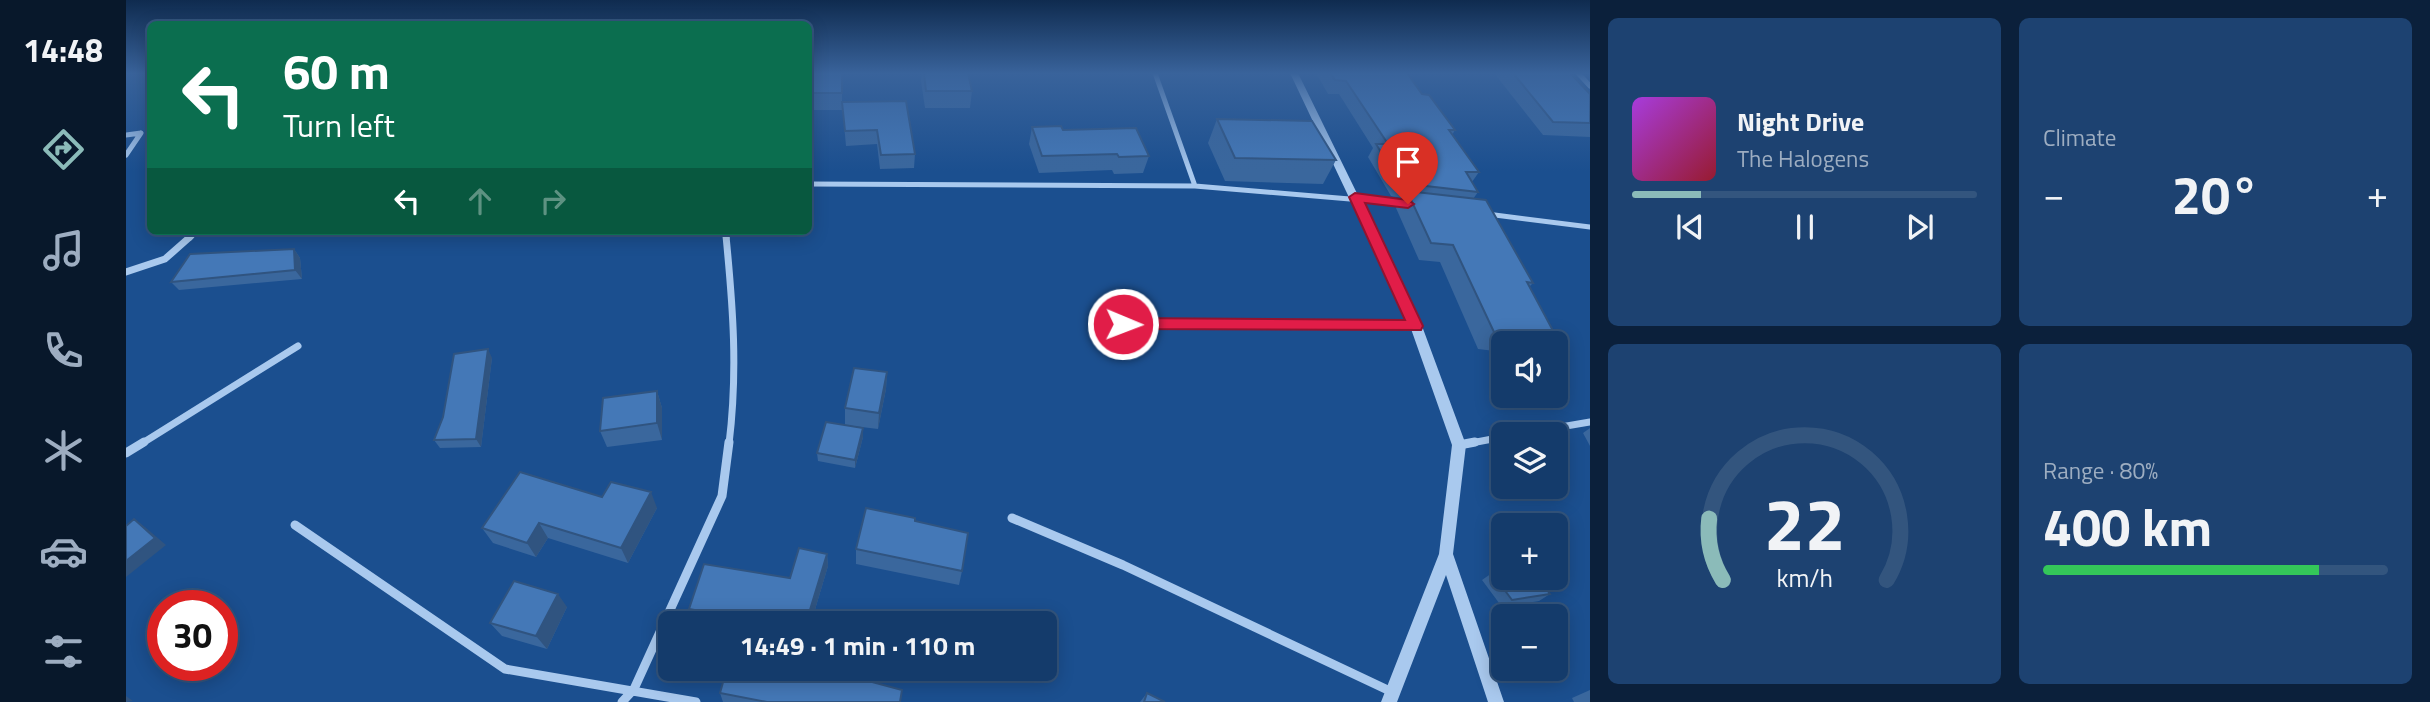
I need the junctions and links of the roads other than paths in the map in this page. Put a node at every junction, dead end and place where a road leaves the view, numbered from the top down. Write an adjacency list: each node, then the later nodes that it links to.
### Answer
1 (1167, 106): 6 (street)
2 (1310, 106): 7 (street)
3 (126, 135): 4 (street)
4 (126, 155)
5 (812, 184): 6 (street)
6 (1195, 186): 7 (street)
7 (1355, 197): 8 (street); 15 (street)
8 (1424, 206)
9 (1480, 213): 10 (street)
10 (1590, 227)
11 (193, 235): 13 (street)
12 (726, 235): 25 (street)
13 (126, 272)
14 (1123, 324): 15 (street)
15 (1416, 326): 20 (street)
16 (298, 346): 21 (street)
17 (1590, 422): 18 (street)
18 (1568, 426)
19 (1491, 439): 20 (street)
20 (1459, 445): 24 (street)
21 (126, 453)
22 (1012, 518): 26 (street)
23 (295, 525): 25 (street)
24 (1446, 554): 26 (street); 29 (street)
25 (634, 689): 27 (street); 28 (street)
26 (1391, 697)
27 (622, 702)
28 (696, 702)
29 (1496, 702)

